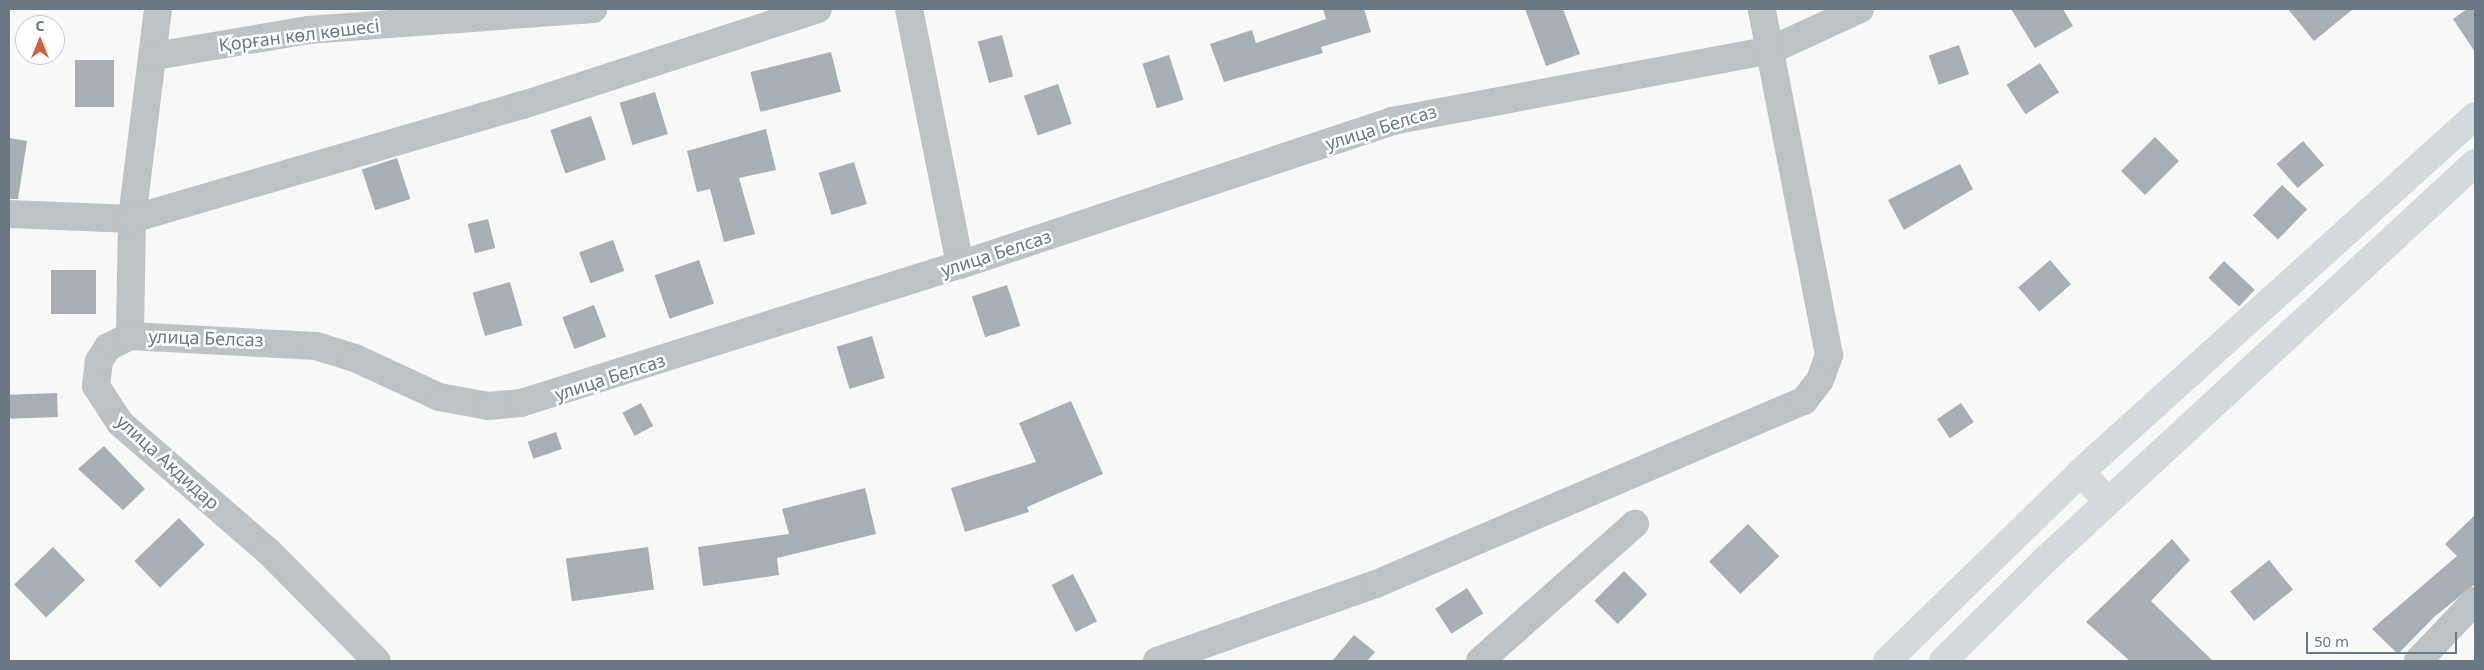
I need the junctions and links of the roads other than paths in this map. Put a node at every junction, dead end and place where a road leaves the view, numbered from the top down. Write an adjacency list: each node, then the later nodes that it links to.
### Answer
1 (158, 9): 8 (street)
2 (593, 9): 8 (street, Қорған көл көшесі)
3 (818, 9): 12 (street)
4 (909, 9): 13 (street)
5 (1762, 9): 7 (street)
6 (1860, 9): 7 (street, улица Белсаз)
7 (1771, 50): 13 (street, улица Белсаз); 20 (street)
8 (155, 56): 12 (street)
9 (2475, 116): 15 (main road)
10 (2475, 162): 16 (main road)
11 (9, 214): 12 (street)
12 (132, 218): 14 (street)
13 (960, 265): 14 (street, улица Белсаз)
14 (130, 336): 19 (street, улица Акдидар)
15 (2080, 472): 16 (main road); 22 (main road)
16 (2108, 501): 23 (main road)
17 (1635, 524): 21 (street)
18 (2475, 601): 24 (street)
19 (377, 661)
20 (1157, 661)
21 (1480, 661)
22 (1887, 661)
23 (1943, 661)
24 (2418, 661)

